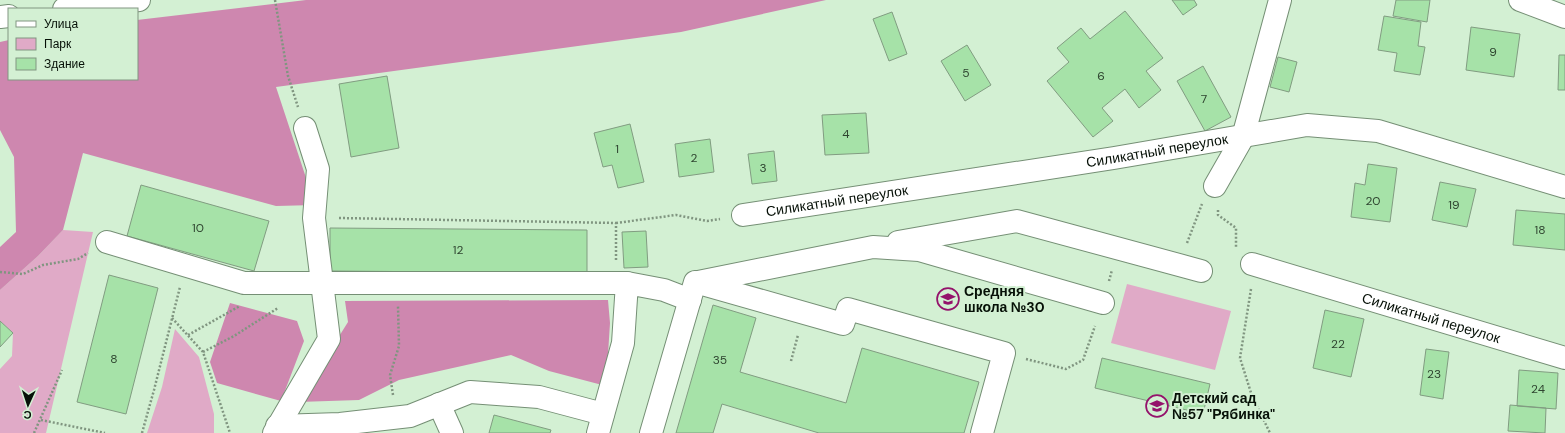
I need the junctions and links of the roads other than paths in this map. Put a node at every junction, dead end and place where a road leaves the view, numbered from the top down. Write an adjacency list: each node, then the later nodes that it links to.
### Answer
1 (138, 0): 4 (street)
2 (1280, 0): 7 (street)
3 (1520, 0): 5 (street)
4 (72, 8)
5 (1565, 17)
6 (306, 128): 16 (street)
7 (1243, 137): 8 (street); 9 (street, Силикатный переулок); 10 (street, Силикатный переулок)
8 (1215, 186)
9 (1565, 187)
10 (743, 216)
11 (107, 242): 16 (street)
12 (873, 247): 14 (street); 17 (street); 18 (street)
13 (1252, 264): 19 (street, Силикатный переулок)
14 (1201, 271)
15 (621, 283): 16 (street); 17 (street); 21 (street)
16 (323, 284): 22 (street)
17 (692, 291): 24 (street); 25 (street)
18 (1103, 303)
19 (1565, 358)
20 (439, 404): 21 (street); 22 (street); 23 (street)
21 (600, 423)
22 (276, 430)
23 (452, 433)
24 (651, 433)
25 (982, 433)

